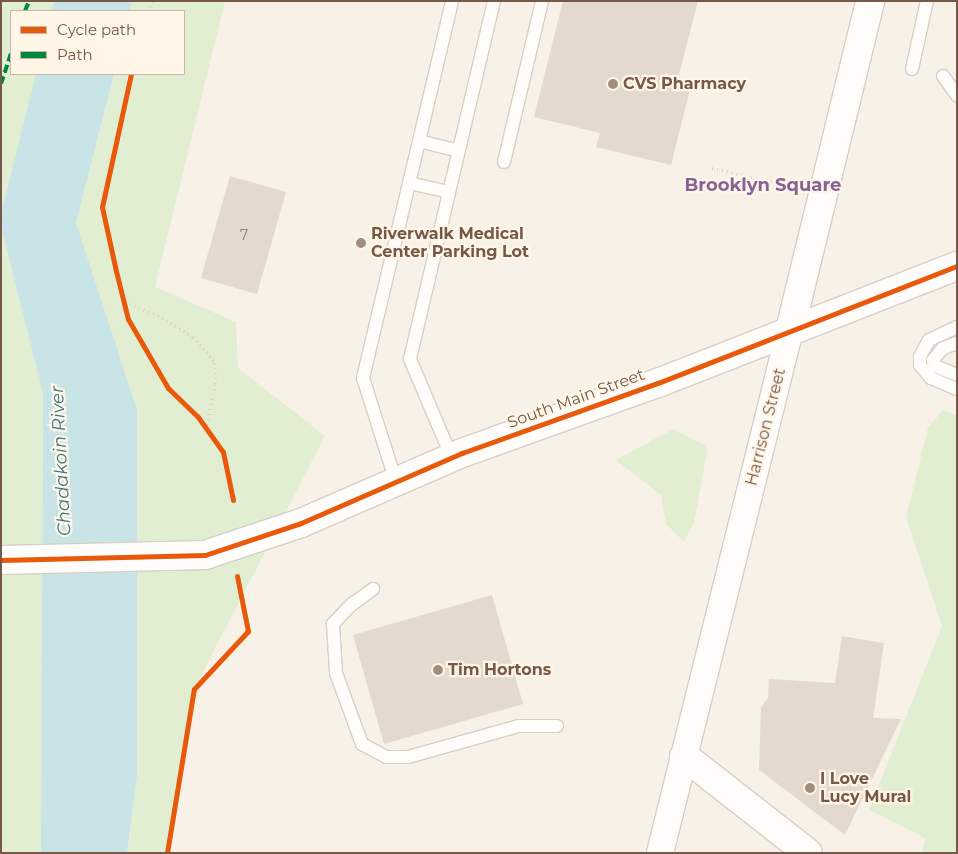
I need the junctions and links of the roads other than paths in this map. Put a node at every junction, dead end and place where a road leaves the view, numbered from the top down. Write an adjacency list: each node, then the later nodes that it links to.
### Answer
1 (452, 1): 9 (lane)
2 (493, 1): 10 (lane)
3 (542, 1): 11 (lane)
4 (870, 1): 16 (street, Harrison Street)
5 (927, 1): 6 (lane)
6 (912, 69)
7 (943, 76): 8 (lane)
8 (957, 96)
9 (419, 141): 10 (lane); 12 (lane)
10 (459, 150): 13 (lane)
11 (504, 162)
12 (409, 183): 13 (lane); 21 (lane)
13 (449, 192): 20 (lane)
14 (957, 266): 16 (street, South Main Street)
15 (957, 327): 19 (lane)
16 (790, 330): 20 (street, South Main Street); 25 (street, Harrison Street)
17 (957, 343): 18 (lane)
18 (957, 375)
19 (957, 389)
20 (452, 458): 21 (street, South Main Street)
21 (396, 482): 22 (street, South Main Street)
22 (1, 560)
23 (373, 589): 24 (lane)
24 (557, 726)
25 (684, 756): 26 (street, Harrison Street); 27 (street)
26 (660, 853)
27 (808, 853)

